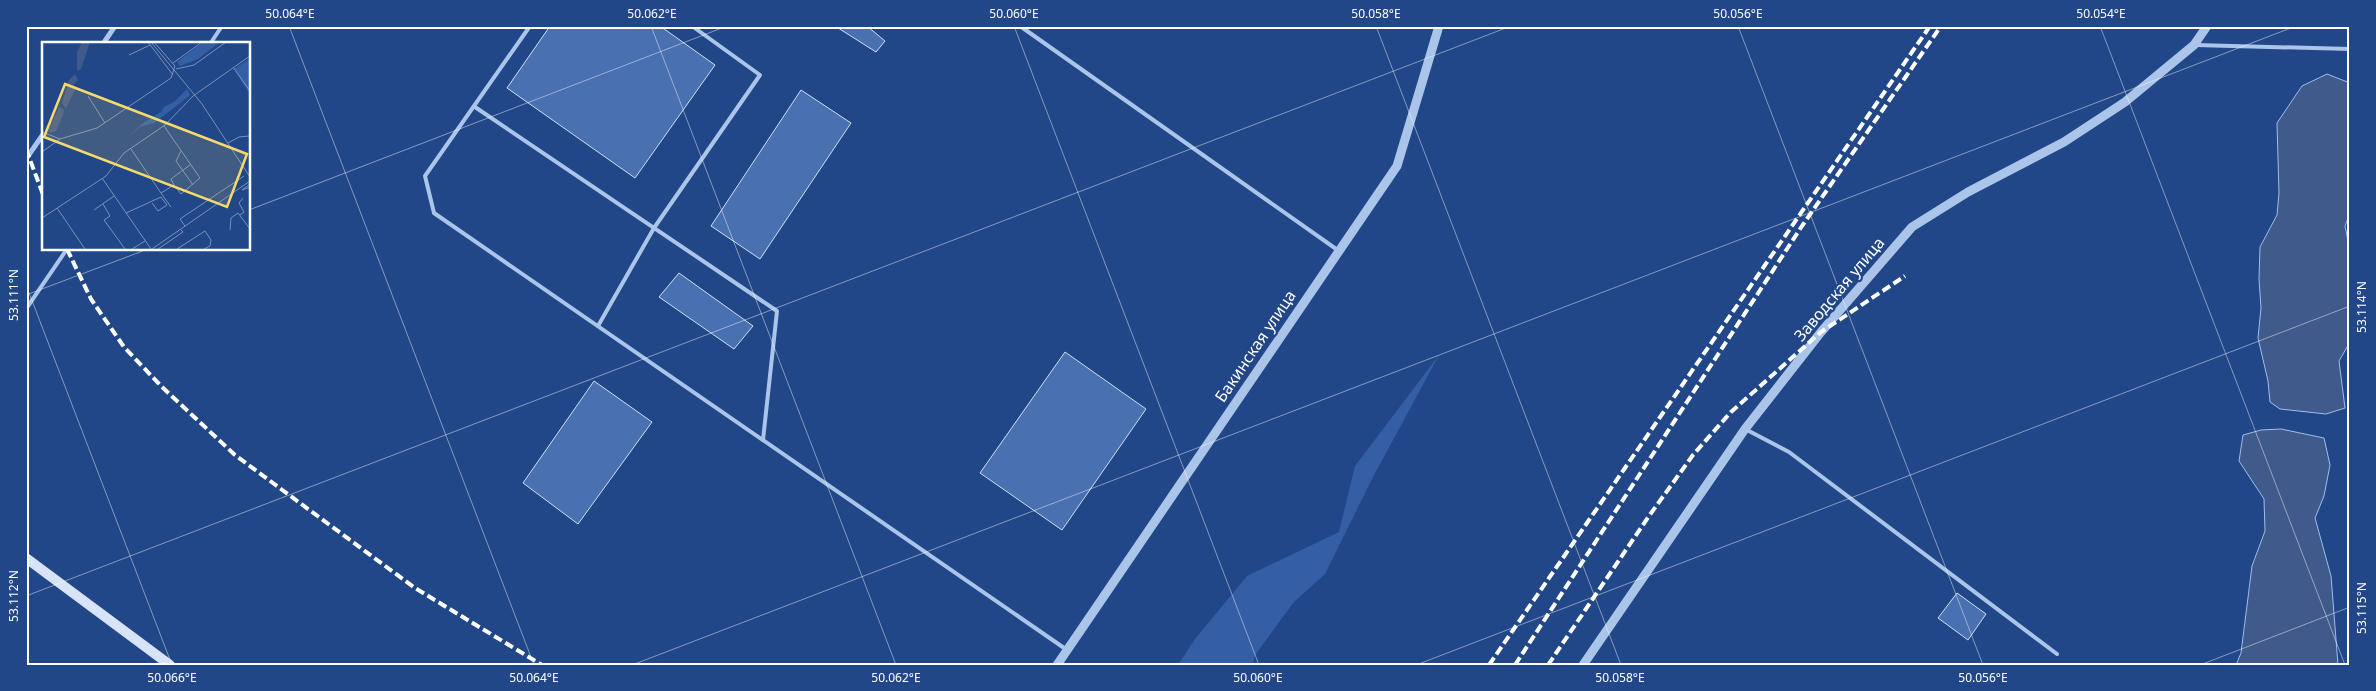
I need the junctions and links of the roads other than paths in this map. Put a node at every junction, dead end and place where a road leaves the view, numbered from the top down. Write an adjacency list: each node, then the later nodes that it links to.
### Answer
1 (115, 26): 8 (street)
2 (222, 26): 9 (lane)
3 (530, 26): 12 (lane)
4 (692, 26): 15 (lane)
5 (1020, 26): 17 (lane)
6 (1440, 26): 17 (street, Бакинская улица)
7 (2207, 26): 10 (street, Заводская улица)
8 (104, 42)
9 (211, 42)
10 (2194, 45): 11 (lane); 20 (street, Заводская улица)
11 (2350, 49)
12 (475, 107): 15 (lane); 19 (lane)
13 (42, 136): 14 (street)
14 (26, 159)
15 (654, 228): 19 (lane); 21 (lane)
16 (66, 250): 18 (lane)
17 (1339, 251): 23 (street, Бакинская улица)
18 (26, 309)
19 (598, 326): 21 (lane)
20 (1745, 428): 24 (lane); 27 (street, Заводская улица)
21 (763, 440): 23 (lane)
22 (26, 558): 25 (main road)
23 (1067, 650): 26 (street, Бакинская улица)
24 (2057, 654)
25 (170, 665)
26 (1057, 665)
27 (1583, 665)

